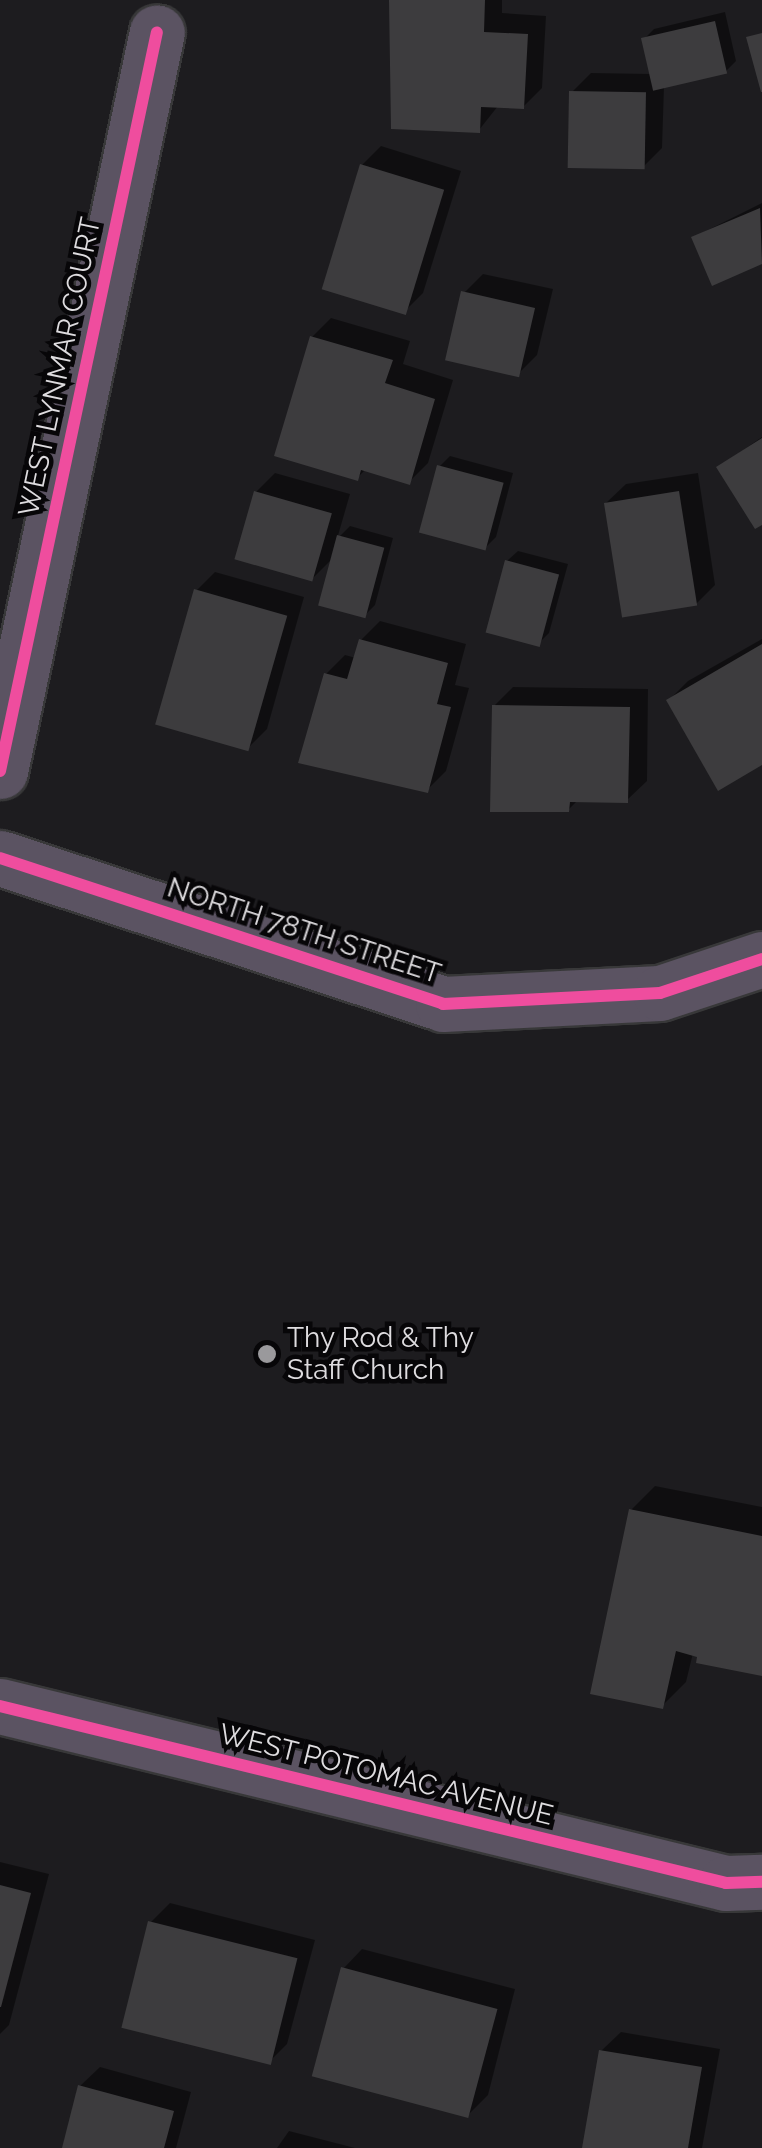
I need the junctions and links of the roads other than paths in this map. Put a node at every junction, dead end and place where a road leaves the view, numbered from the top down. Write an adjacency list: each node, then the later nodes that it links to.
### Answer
1 (157, 32): 2 (street, WEST LYNMAR COURT)
2 (0, 772)
3 (0, 858): 4 (street, NORTH 78TH STREET)
4 (762, 959)
5 (0, 1706): 6 (street, WEST POTOMAC AVENUE)
6 (762, 1882)

